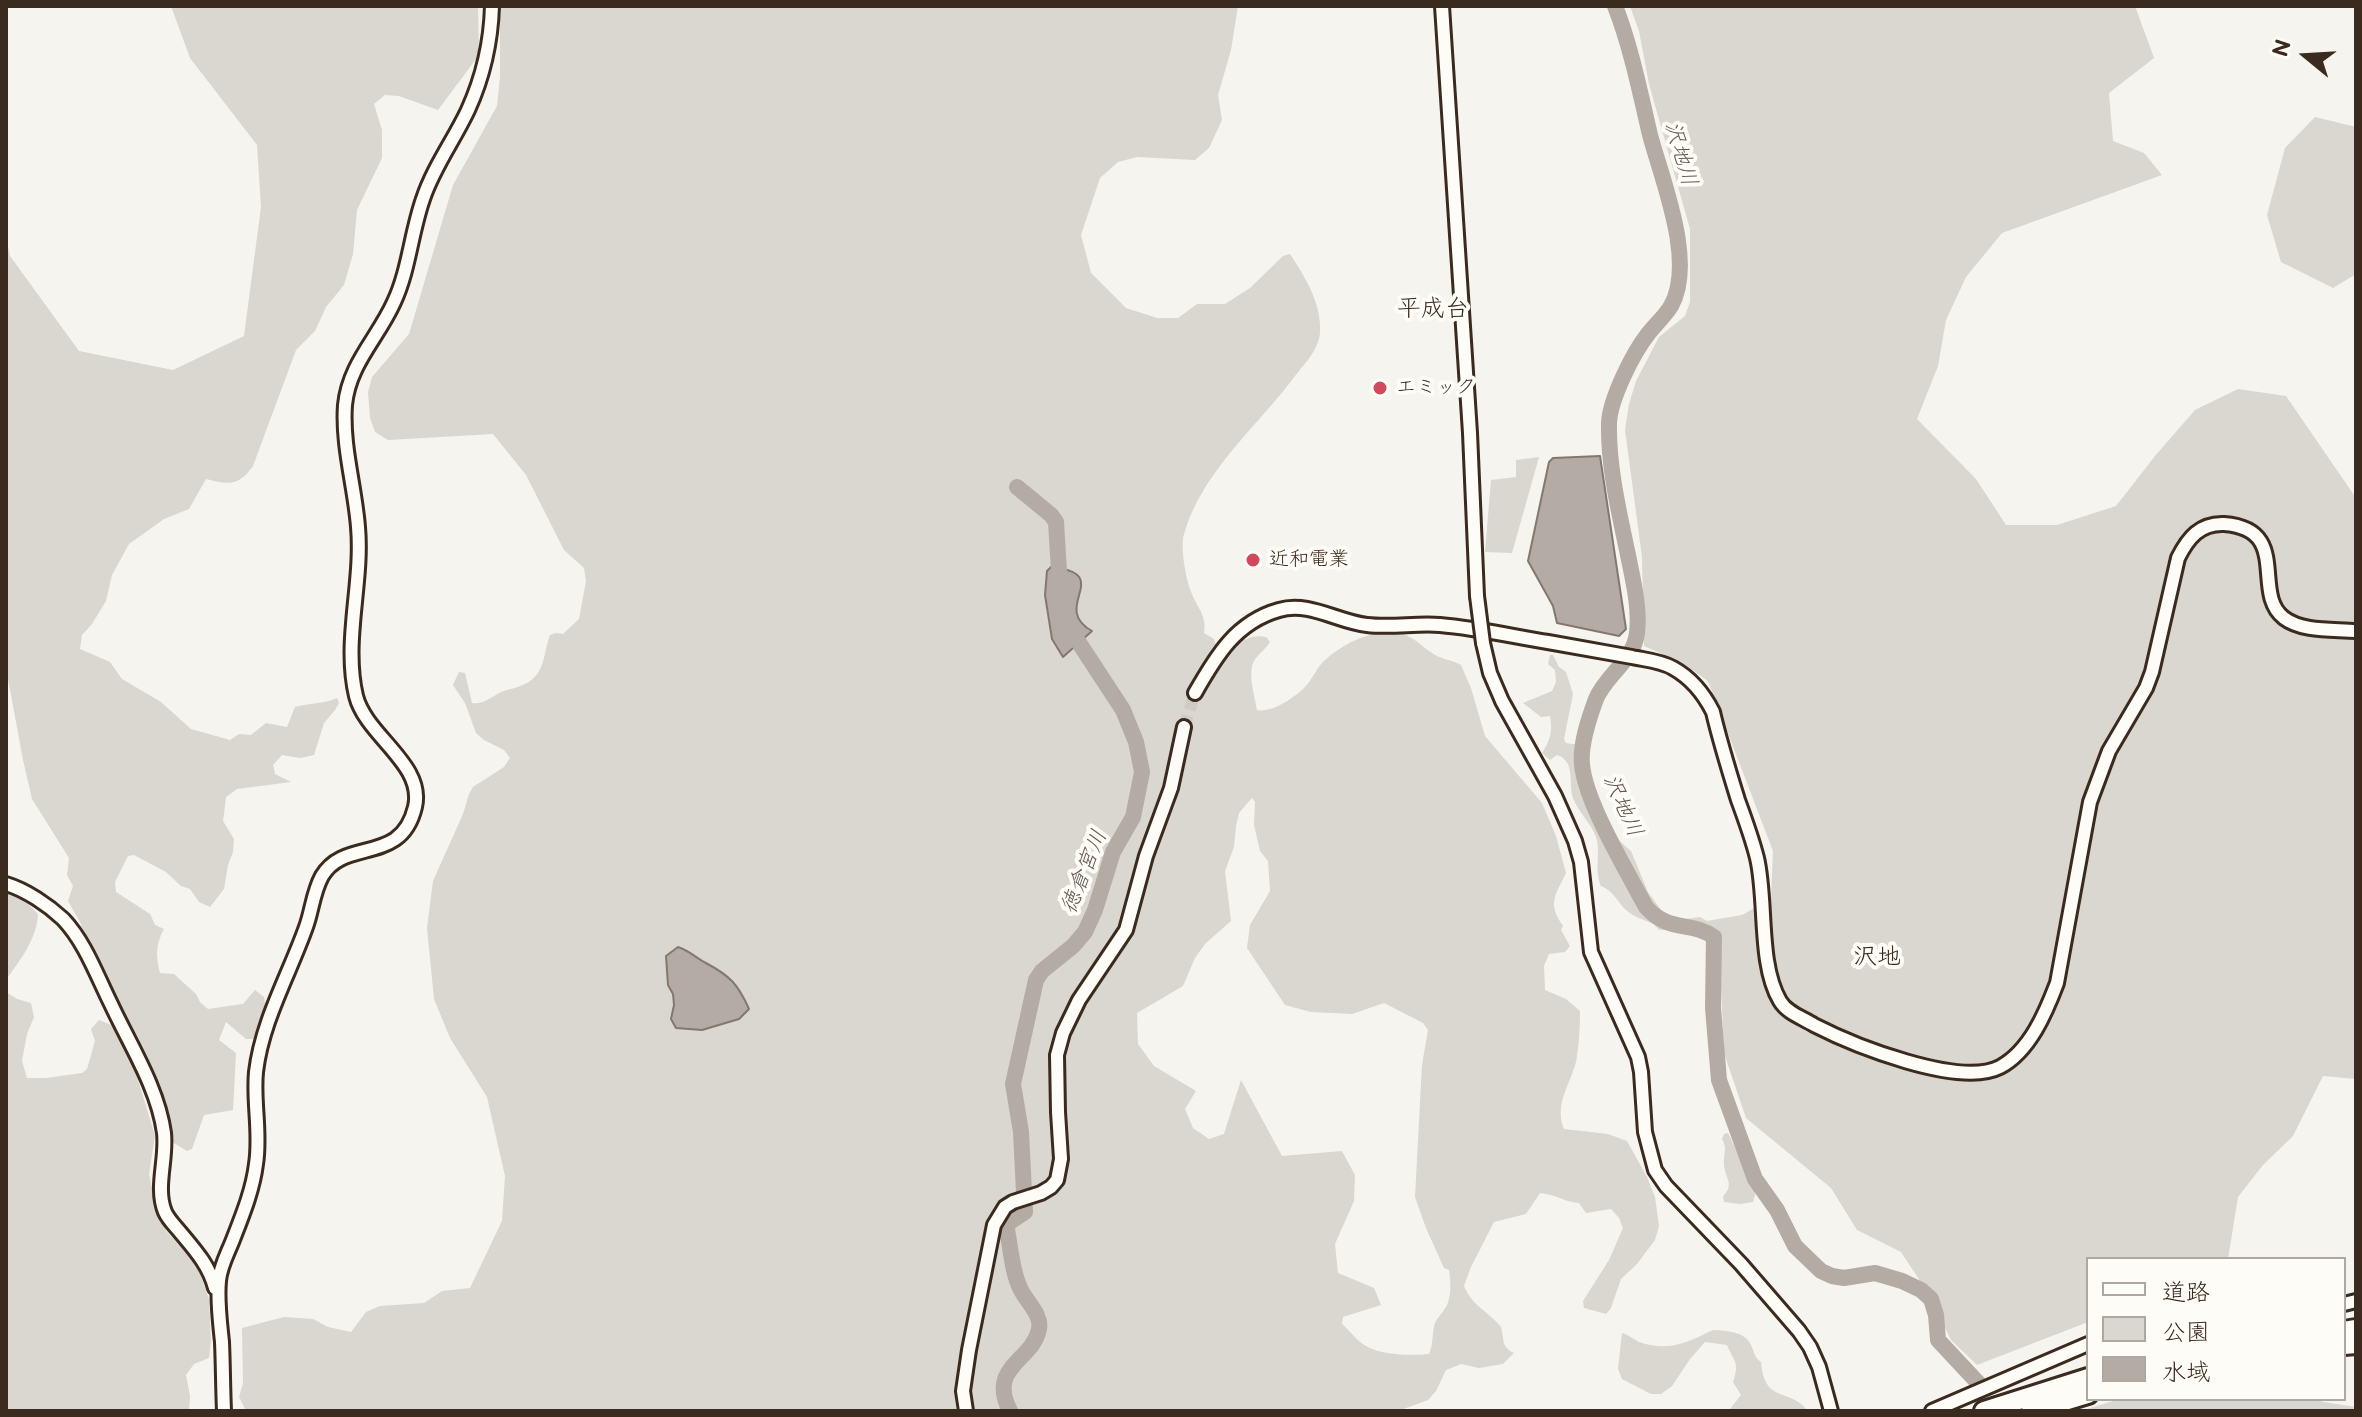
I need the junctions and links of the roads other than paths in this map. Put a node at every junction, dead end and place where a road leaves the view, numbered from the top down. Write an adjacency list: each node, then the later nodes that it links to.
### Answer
1 (492, 6): 7 (street)
2 (1442, 6): 13 (street, bridge)
3 (2356, 631): 4 (street)
4 (1195, 693)
5 (1184, 727): 12 (street)
6 (6, 884): 7 (street)
7 (219, 1306): 11 (street)
8 (2086, 1345): 14 (street)
9 (2086, 1379): 15 (highway)
10 (2086, 1395): 16 (highway)
11 (224, 1411)
12 (966, 1411)
13 (1831, 1411)
14 (1932, 1411)
15 (1984, 1411)
16 (2031, 1411)

